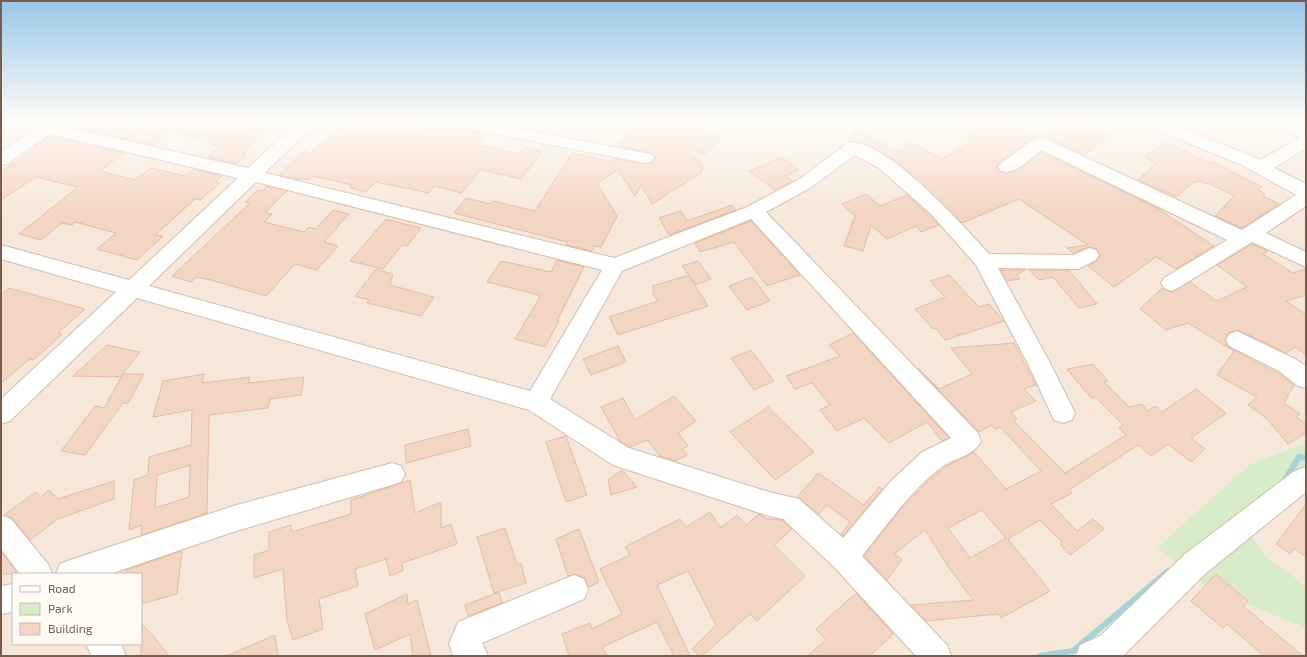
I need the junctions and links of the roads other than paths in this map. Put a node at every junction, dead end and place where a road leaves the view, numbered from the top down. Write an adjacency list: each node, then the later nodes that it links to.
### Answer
1 (14, 151): 12 (street)
2 (157, 151): 15 (street)
3 (278, 151): 15 (street)
4 (606, 151): 11 (street)
5 (849, 151): 18 (street)
6 (861, 151): 23 (street)
7 (1029, 151): 13 (street)
8 (1057, 151): 19 (street)
9 (1224, 151): 14 (street)
10 (1298, 154): 14 (street)
11 (644, 158)
12 (1, 160)
13 (1007, 167)
14 (1261, 168): 16 (street)
15 (252, 175): 24 (street); 26 (street)
16 (1306, 192)
17 (1306, 196): 19 (street)
18 (754, 212): 24 (street); 35 (street)
19 (1247, 237): 22 (street); 25 (street)
20 (1, 252): 26 (street)
21 (1089, 255): 23 (street)
22 (1306, 260)
23 (984, 261): 30 (street)
24 (615, 266): 29 (street)
25 (1171, 283)
26 (133, 288): 29 (street); 31 (street)
27 (1237, 340): 28 (street)
28 (1306, 379)
29 (536, 402): 35 (street)
30 (1062, 413)
31 (1, 414)
32 (392, 474): 37 (street)
33 (1306, 480): 45 (street)
34 (1, 528): 36 (street)
35 (844, 557): 44 (street)
36 (37, 573)
37 (73, 573)
38 (574, 589): 43 (street)
39 (12, 598): 40 (street)
40 (1, 600)
41 (102, 645): 42 (street)
42 (111, 656)
43 (473, 656)
44 (936, 656)
45 (1091, 656)

